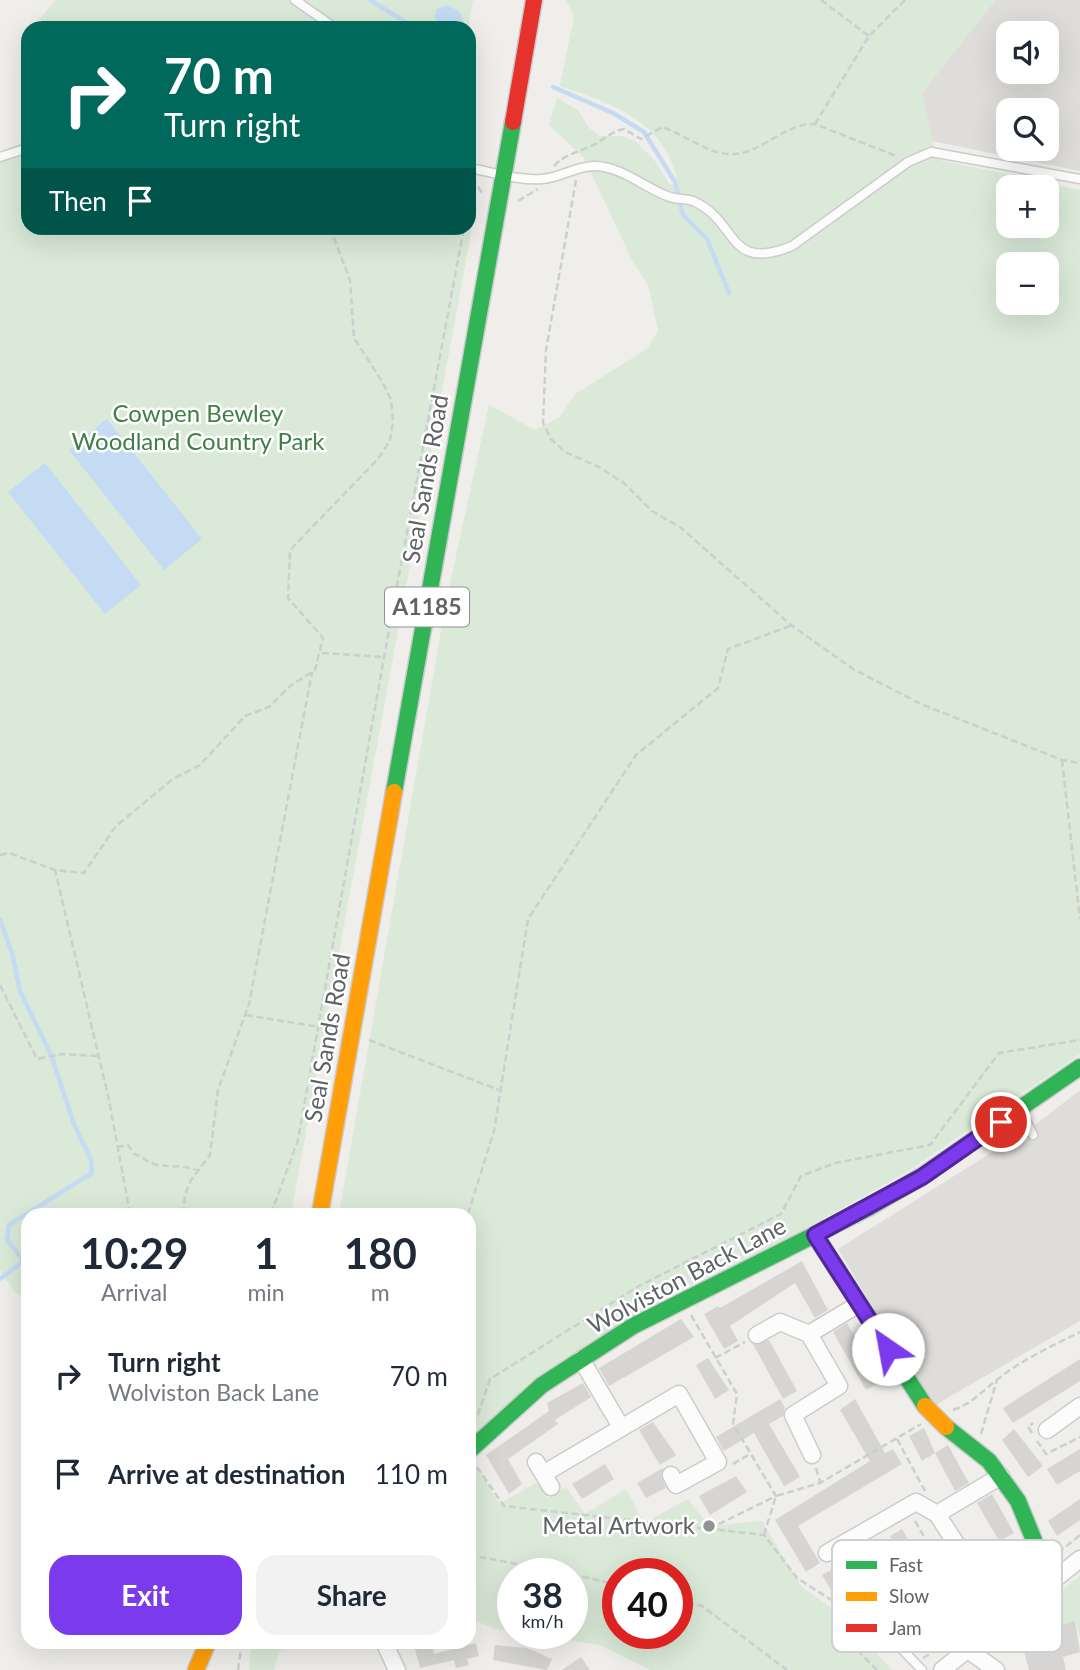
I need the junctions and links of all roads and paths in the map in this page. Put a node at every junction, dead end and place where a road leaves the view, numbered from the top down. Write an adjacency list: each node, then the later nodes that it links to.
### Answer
1 (295, 0): 5 (lane)
2 (534, 0): 13 (main road, Seal Sands Road / A1185)
3 (821, 0): 6 (path)
4 (905, 0): 6 (path)
5 (325, 21)
6 (869, 36): 7 (path)
7 (815, 124): 10 (path); 14 (path)
8 (21, 150): 9 (lane)
9 (0, 157)
10 (908, 162): 12 (lane); 15 (lane)
11 (476, 168): 13 (lane)
12 (574, 170): 14 (lane); 18 (path)
13 (504, 174): 14 (lane); 30 (main road, Seal Sands Road / A1185)
14 (545, 179)
15 (1080, 179)
16 (333, 235): 19 (path)
17 (463, 235): 20 (path)
18 (791, 625): 22 (path); 34 (path)
19 (322, 653): 20 (path); 21 (path)
20 (384, 657): 29 (path)
21 (312, 672): 25 (path); 28 (path)
22 (1062, 760): 23 (path); 26 (path)
23 (1080, 763)
24 (0, 855): 25 (path)
25 (55, 870): 32 (path)
26 (1080, 919)
27 (0, 985): 32 (path)
28 (246, 1014): 29 (path); 38 (path)
29 (319, 1025): 30 (path); 41 (path)
30 (352, 1035): 34 (path); 42 (main road, Seal Sands Road / A1185)
31 (1080, 1040): 54 (path)
32 (98, 1056): 37 (path)
33 (1080, 1067): 35 (main road, Wolviston Back Lane)
34 (499, 1090): 43 (path)
35 (1020, 1109): 36 (lane); 44 (main road, Wolviston Back Lane)
36 (1033, 1135)
37 (117, 1147): 38 (path); 39 (path)
38 (199, 1171): 40 (path)
39 (129, 1208)
40 (184, 1208)
41 (273, 1208)
42 (321, 1208)
43 (470, 1208)
44 (815, 1235): 45 (main road, Wolviston Back Lane); 46 (main road)
45 (682, 1300): 50 (path); 51 (main road, Wolviston Back Lane)
46 (859, 1304): 48 (street); 55 (main road, bridge)
47 (1080, 1332): 52 (path)
48 (809, 1334): 49 (street); 63 (street)
49 (757, 1335): 50 (path)
50 (715, 1358): 62 (path)
51 (581, 1359): 57 (street); 61 (main road, Wolviston Back Lane)
52 (997, 1379): 55 (path); 60 (path)
53 (1080, 1406): 58 (street)
54 (476, 1416)
55 (945, 1420): 60 (main road)
56 (920, 1425): 59 (path)
57 (621, 1427): 64 (street); 66 (street)
58 (1047, 1430)
59 (897, 1438): 69 (path); 70 (path)
60 (976, 1451): 68 (main road)
61 (476, 1453)
62 (750, 1454): 64 (path); 69 (path)
63 (812, 1455)
64 (718, 1462): 67 (street)
65 (476, 1464): 72 (path)
66 (543, 1474)
67 (670, 1475)
68 (1001, 1476): 71 (street); 78 (main road)
69 (776, 1496): 72 (path); 73 (path)
70 (911, 1504): 71 (street); 75 (street); 76 (path)
71 (937, 1514): 77 (street)
72 (713, 1527): 73 (path)
73 (764, 1535): 86 (path)
74 (1080, 1535): 80 (path)
75 (849, 1540)
76 (928, 1540)
77 (954, 1540)
78 (1034, 1540)
79 (832, 1550): 81 (street)
80 (1062, 1550)
81 (827, 1553)
82 (476, 1556): 84 (path)
83 (1080, 1559): 85 (street)
84 (497, 1560)
85 (1062, 1573)
86 (832, 1600)
87 (693, 1604): 100 (path)
88 (205, 1649): 97 (main road)
89 (241, 1649): 98 (path)
90 (387, 1649): 99 (street)
91 (859, 1652): 101 (path)
92 (906, 1652): 96 (lane)
93 (933, 1652): 96 (path)
94 (965, 1652): 103 (street)
95 (971, 1652): 104 (street)
96 (916, 1662): 102 (lane)
97 (196, 1670)
98 (238, 1670)
99 (397, 1670)
100 (787, 1670)
101 (877, 1670)
102 (922, 1670)
103 (942, 1670)
104 (996, 1670)

